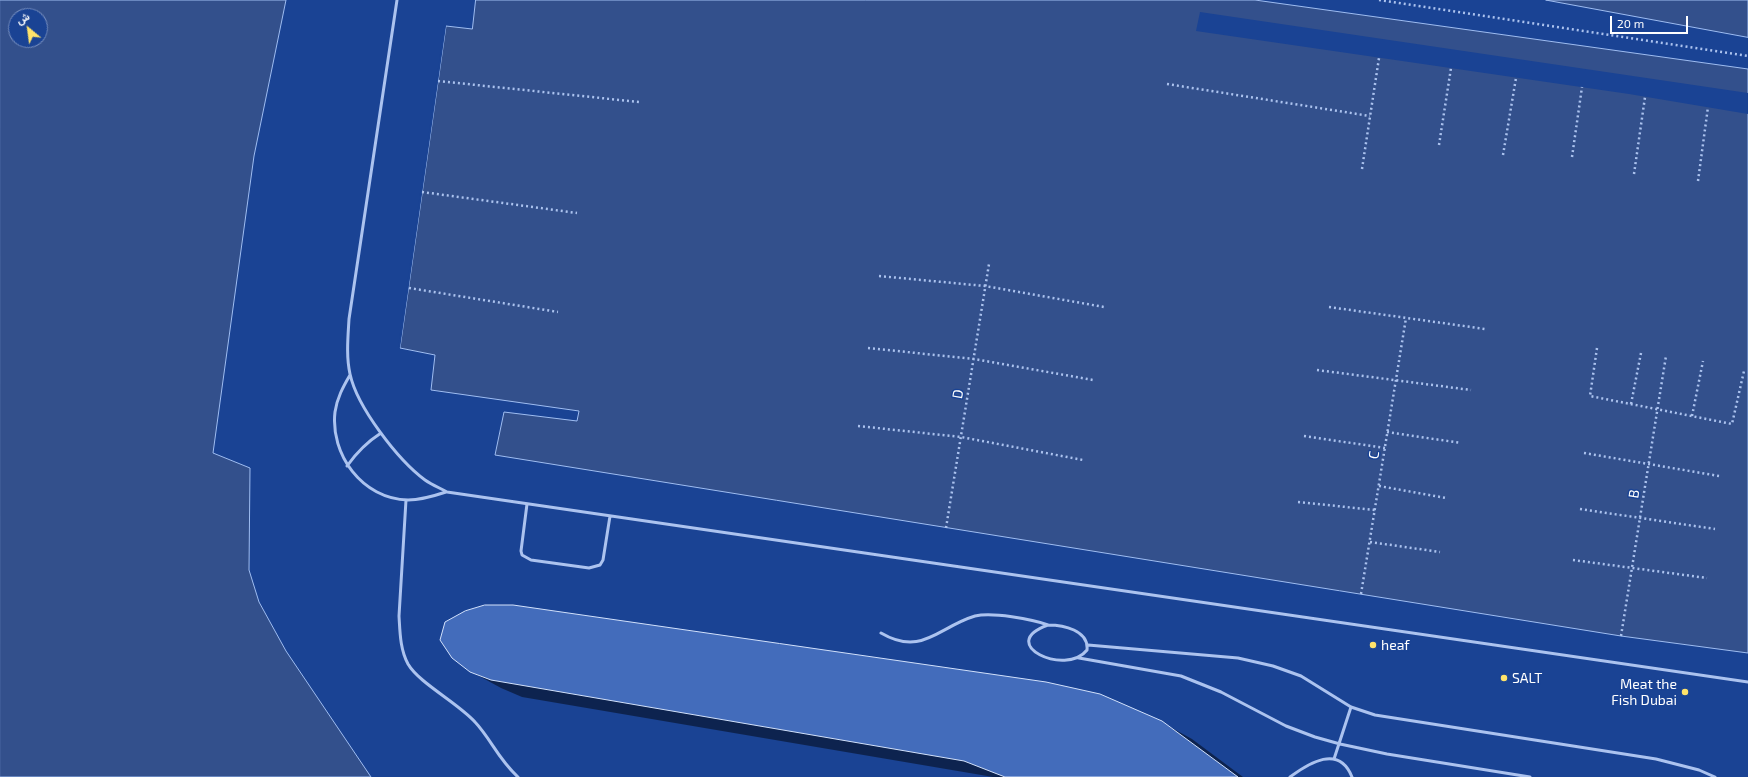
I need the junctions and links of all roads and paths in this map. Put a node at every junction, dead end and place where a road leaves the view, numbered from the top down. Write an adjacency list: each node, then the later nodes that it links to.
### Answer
1 (396, 0): 39 (lane)
2 (1379, 0): 3 (path)
3 (1748, 56)
4 (1379, 58): 13 (path)
5 (1451, 68): 14 (path)
6 (1516, 78): 15 (path)
7 (438, 81): 11 (path)
8 (1167, 84): 13 (path)
9 (1582, 88): 16 (path)
10 (1645, 97): 18 (path)
11 (639, 102)
12 (1708, 107): 19 (path)
13 (1370, 116): 17 (path)
14 (1439, 145)
15 (1503, 155)
16 (1572, 157)
17 (1362, 169)
18 (1634, 174)
19 (1698, 181)
20 (422, 192): 21 (path)
21 (577, 213)
22 (989, 264): 24 (path, D)
23 (879, 276): 24 (path)
24 (985, 286): 26 (path); 35 (path, D)
25 (408, 288): 28 (path)
26 (1104, 307)
27 (1329, 307): 29 (path)
28 (558, 312)
29 (1406, 318): 30 (path); 45 (path, C)
30 (1485, 330)
31 (868, 348): 35 (path)
32 (1597, 348): 42 (path)
33 (1641, 353): 42 (path)
34 (1666, 356): 73 (path, B)
35 (974, 359): 40 (path); 48 (path, D)
36 (1702, 361): 43 (path)
37 (1317, 370): 41 (path)
38 (1744, 371): 43 (path)
39 (350, 375): 46 (lane); 53 (lane)
40 (1093, 380)
41 (1471, 390)
42 (1631, 404): 43 (path)
43 (1692, 416)
44 (858, 426): 48 (path)
45 (1387, 432): 49 (path); 50 (path, C)
46 (381, 433): 53 (lane); 56 (lane)
47 (1304, 436): 50 (path)
48 (960, 437): 52 (path); 64 (path, D)
49 (1461, 443)
50 (1385, 448): 55 (path, C)
51 (1584, 453): 54 (path)
52 (1083, 460)
53 (347, 466): 58 (lane)
54 (1719, 476)
55 (1379, 486): 57 (path); 62 (path, C)
56 (447, 492): 58 (lane); 60 (lane)
57 (1446, 498)
58 (406, 500): 80 (lane)
59 (1298, 502): 62 (path)
60 (527, 504): 63 (lane); 63 (lane)
61 (1580, 509): 65 (path)
62 (1375, 510): 66 (path, C)
63 (610, 516): 76 (lane)
64 (946, 528)
65 (1716, 528)
66 (1369, 542): 67 (path); 70 (path, C)
67 (1440, 552)
68 (1573, 560): 69 (path)
69 (1707, 578)
70 (1361, 594)
71 (1048, 625): 72 (lane); 74 (lane); 75 (lane)
72 (881, 633)
73 (1621, 636)
74 (1088, 645): 75 (lane); 77 (lane)
75 (1079, 658): 78 (lane)
76 (1748, 682)
77 (1351, 707): 78 (lane); 84 (lane)
78 (1340, 744): 79 (lane); 83 (lane)
79 (1334, 759): 81 (lane); 82 (lane)
80 (518, 777)
81 (1290, 777)
82 (1352, 777)
83 (1530, 777)
84 (1715, 777)

